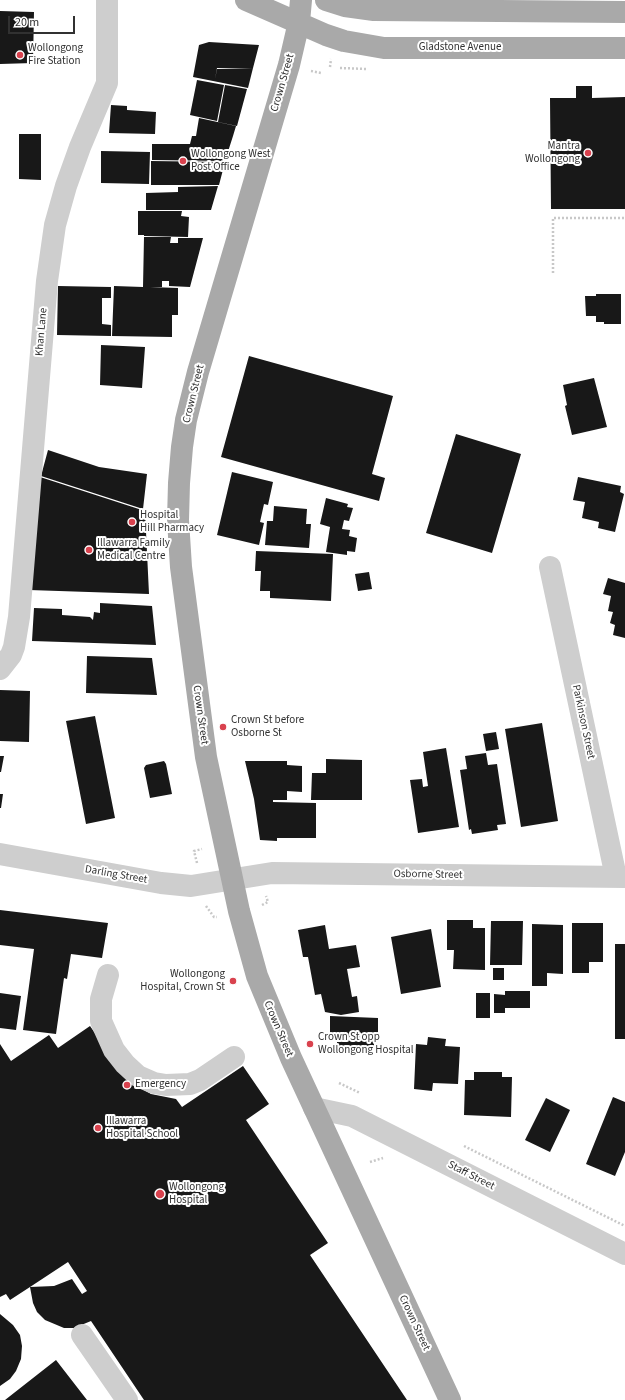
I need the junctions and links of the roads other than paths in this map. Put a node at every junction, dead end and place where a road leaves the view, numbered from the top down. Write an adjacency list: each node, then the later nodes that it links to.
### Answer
1 (107, 0): 9 (street, Khan Lane)
2 (246, 0): 6 (main road, Gladstone Avenue)
3 (301, 0): 6 (main road, Crown Street)
4 (326, 0): 5 (main road)
5 (625, 12)
6 (299, 22): 7 (main road, Gladstone Avenue); 12 (main road, Crown Street)
7 (625, 48)
8 (550, 567): 11 (street, Parkinson Street)
9 (0, 669)
10 (0, 854): 12 (street, Darling Street)
11 (620, 877): 12 (street, Osborne Street)
12 (232, 878): 15 (main road, Crown Street)
13 (108, 975): 14 (street)
14 (234, 1057)
15 (314, 1108): 16 (street, Staff Street); 19 (main road, Crown Street)
16 (625, 1254)
17 (82, 1335): 18 (street)
18 (127, 1400)
19 (450, 1400)

